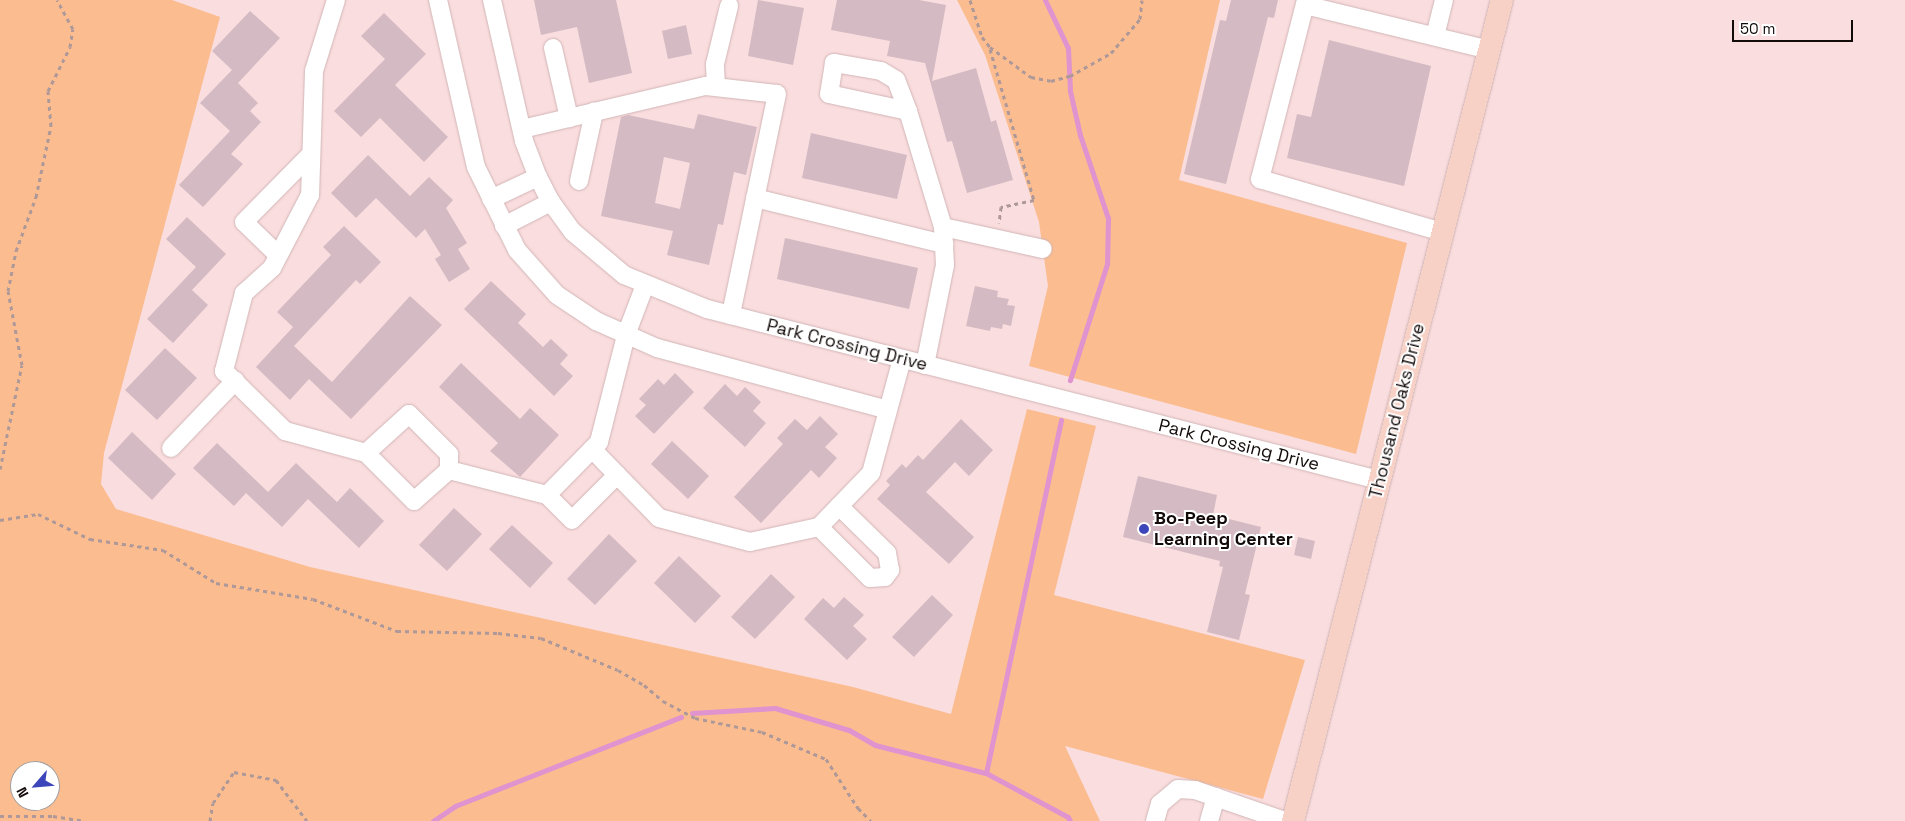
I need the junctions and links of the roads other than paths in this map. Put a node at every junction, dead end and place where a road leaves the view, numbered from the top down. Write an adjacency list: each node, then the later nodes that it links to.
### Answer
1 (336, 0): 16 (street)
2 (438, 0): 20 (street)
3 (492, 0): 15 (street, Park Crossing Drive)
4 (1444, 0): 8 (street)
5 (1502, 0): 10 (main road, Thousand Oaks Drive)
6 (1306, 2): 8 (street); 24 (street)
7 (729, 6): 11 (street)
8 (1435, 36): 10 (street)
9 (553, 48): 14 (street)
10 (1490, 50): 24 (main road, Thousand Oaks Drive)
11 (716, 85): 13 (street); 19 (street)
12 (908, 111): 23 (street)
13 (594, 112): 14 (street); 18 (street)
14 (569, 118): 15 (street)
15 (522, 128): 17 (street, Park Crossing Drive)
16 (310, 155): 27 (street); 27 (street)
17 (538, 177): 20 (street); 21 (street, Park Crossing Drive)
18 (579, 181)
19 (756, 198): 25 (street); 29 (street)
20 (491, 199): 22 (street)
21 (551, 202): 22 (street); 28 (street, Park Crossing Drive)
22 (504, 226): 30 (street)
23 (942, 226): 25 (street); 26 (street)
24 (1443, 232): 40 (main road, Thousand Oaks Drive)
25 (944, 244): 32 (street)
26 (1043, 249)
27 (278, 255): 33 (street)
28 (646, 285): 29 (street, Park Crossing Drive); 30 (street)
29 (730, 316): 31 (street, Park Crossing Drive)
30 (626, 335): 34 (street); 36 (street)
31 (902, 359): 32 (street, Park Crossing Drive); 34 (street)
32 (925, 365): 40 (street, Park Crossing Drive)
33 (234, 381): 35 (street); 37 (street)
34 (888, 410): 42 (street)
35 (171, 448)
36 (592, 449): 39 (street); 41 (street)
37 (366, 453): 38 (street); 38 (street)
38 (450, 470): 41 (street)
39 (617, 475): 41 (street); 43 (street)
40 (1380, 480): 48 (main road, Thousand Oaks Drive)
41 (547, 495)
42 (838, 506): 43 (street); 43 (street)
43 (819, 526)
44 (1216, 798): 45 (street); 46 (street); 47 (street)
45 (1155, 821)
46 (1209, 821)
47 (1285, 821)
48 (1293, 821)

